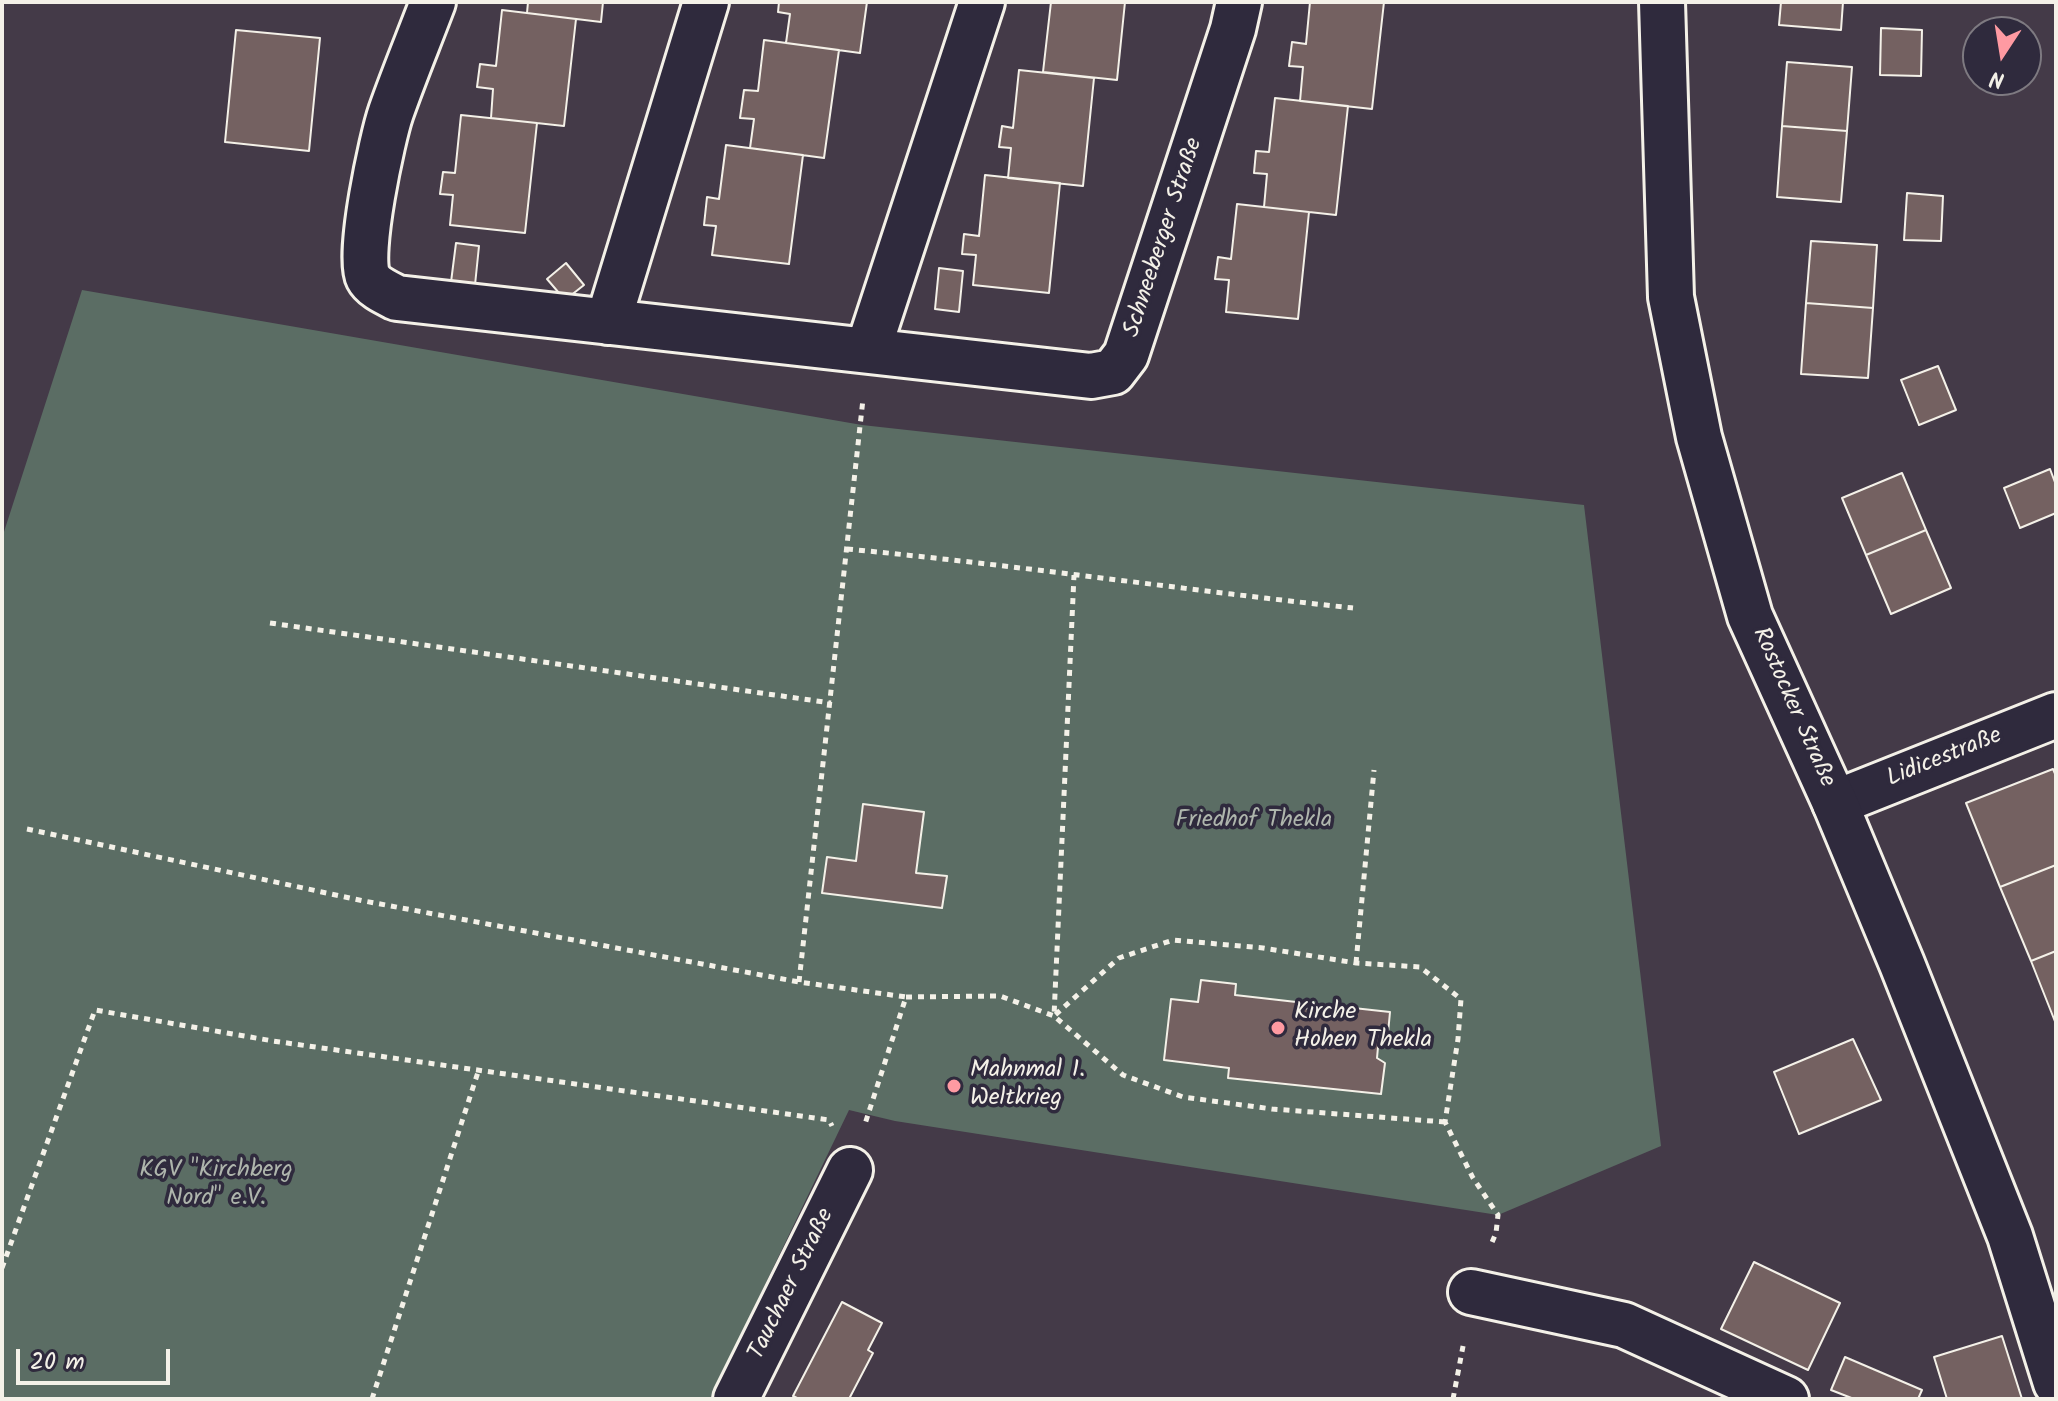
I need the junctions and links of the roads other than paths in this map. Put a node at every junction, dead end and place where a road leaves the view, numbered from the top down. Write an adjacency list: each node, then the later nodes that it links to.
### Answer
1 (433, 2): 6 (street, Schneeberger Straße)
2 (706, 2): 6 (street)
3 (982, 2): 7 (street)
4 (1239, 2): 7 (street, Schneeberger Straße)
5 (1662, 2): 9 (street, Rostocker Straße)
6 (608, 322): 7 (street, Schneeberger Straße)
7 (868, 350)
8 (2056, 715): 9 (street, Lidicestraße)
9 (1835, 803): 12 (street, Rostocker Straße)
10 (850, 1170): 13 (street, Tauchaer Straße)
11 (1471, 1292): 14 (street)
12 (2056, 1383)
13 (736, 1399)
14 (1786, 1399)

